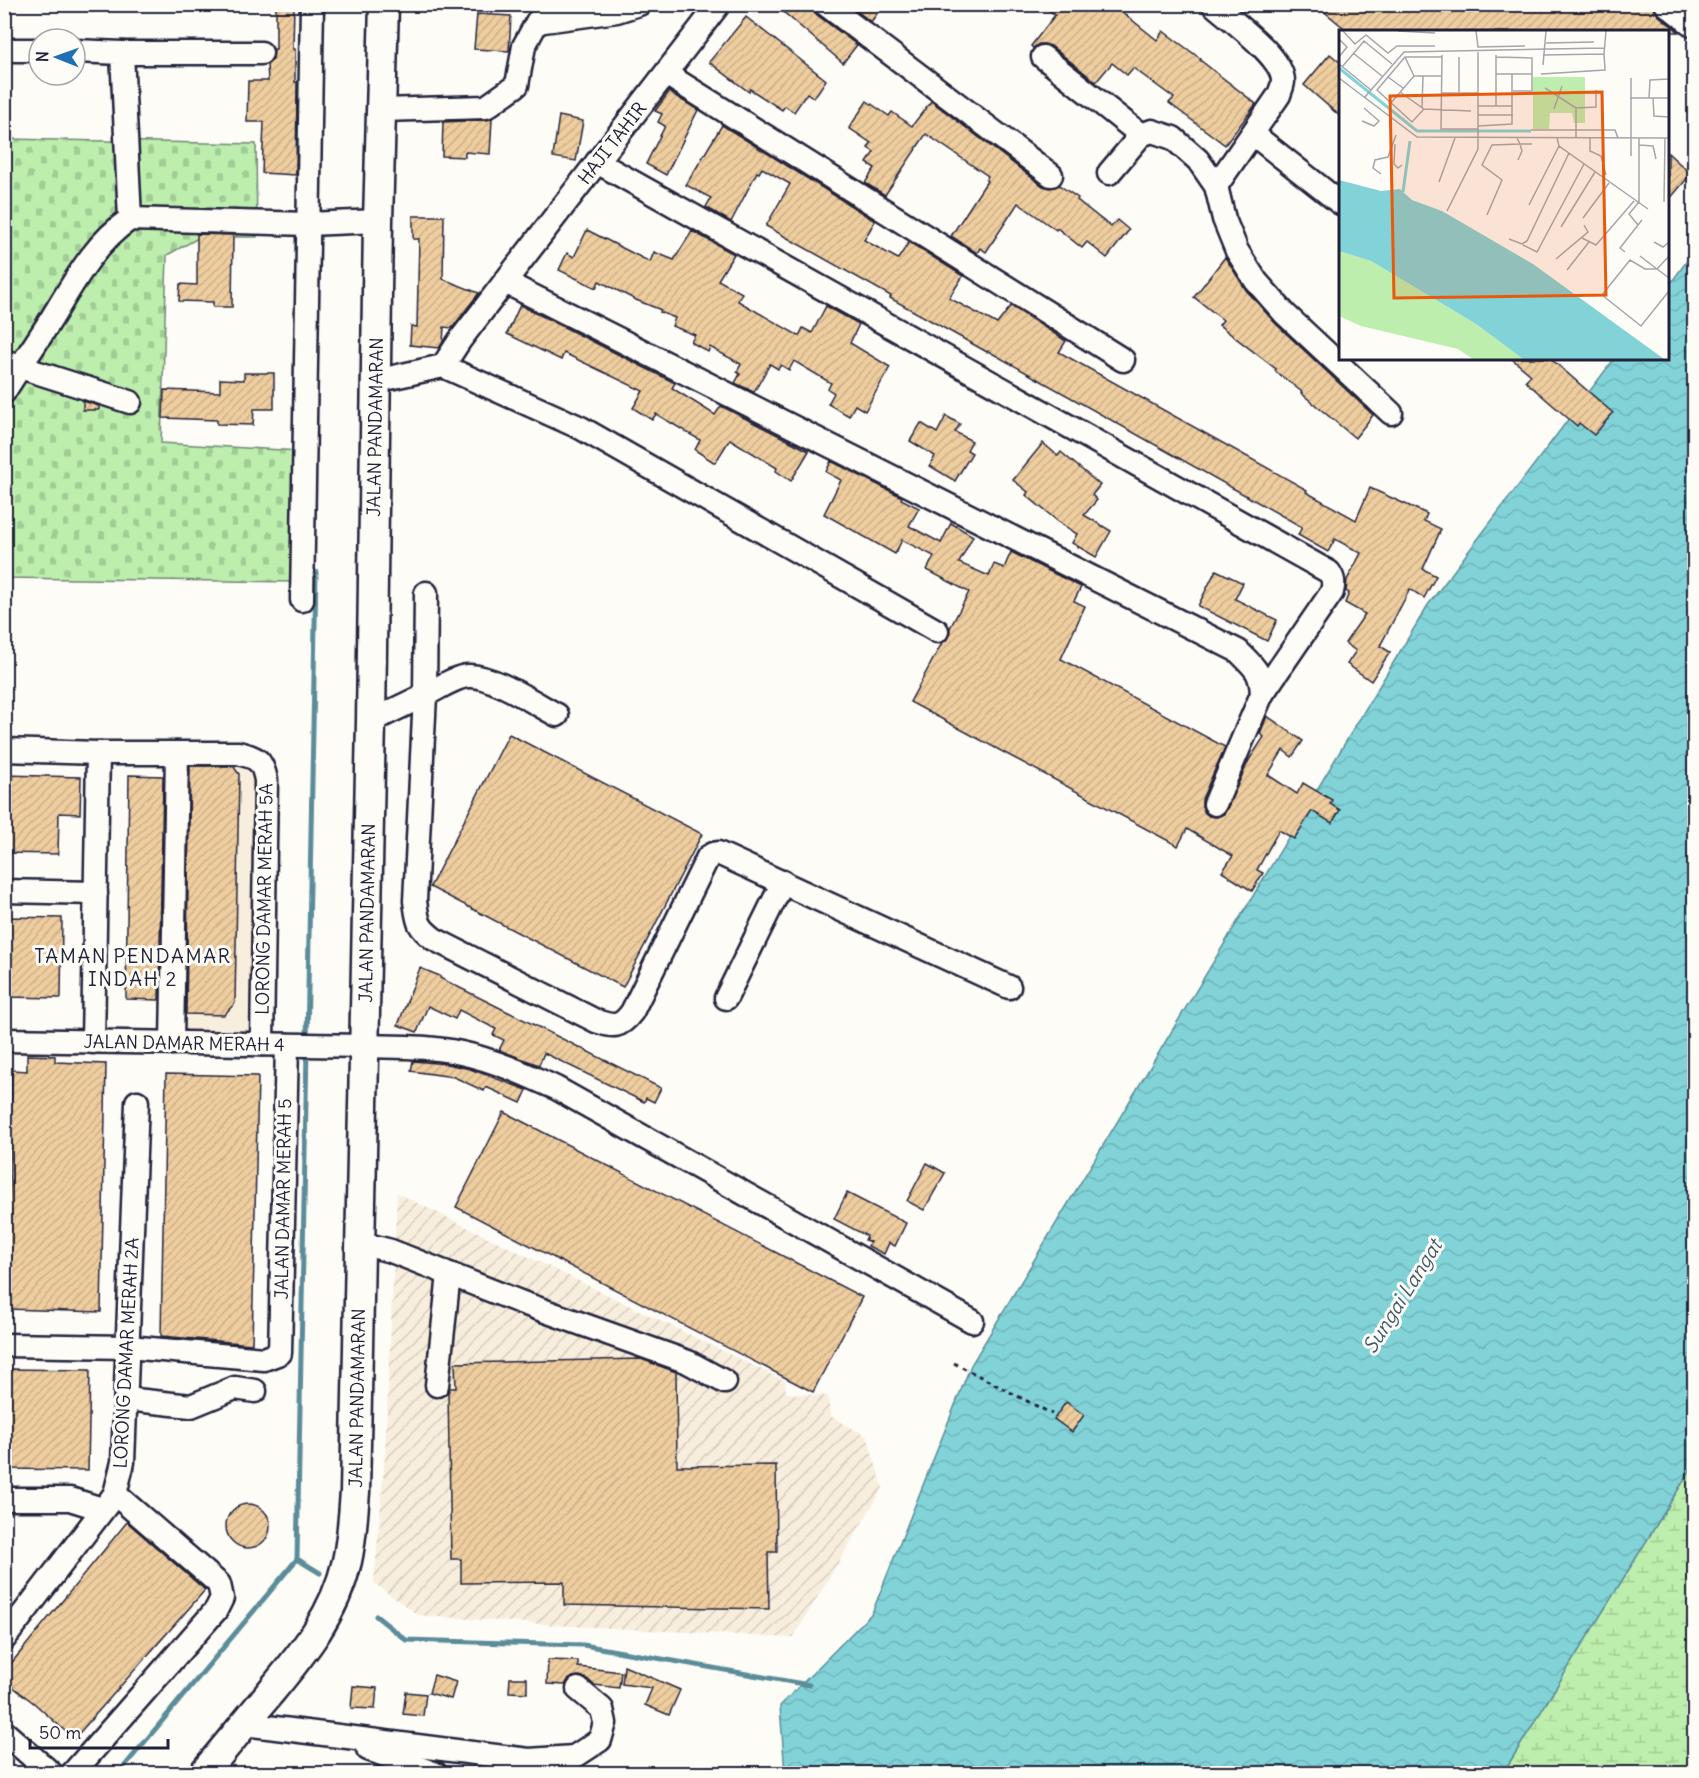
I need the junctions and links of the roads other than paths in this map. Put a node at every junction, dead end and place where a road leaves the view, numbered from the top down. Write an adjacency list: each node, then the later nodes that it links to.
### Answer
1 (312, 4): 26 (street)
2 (384, 4): 16 (main road, JALAN PANDAMARAN)
3 (639, 4): 16 (street)
4 (719, 4): 15 (street, HAJI TAHIR)
5 (825, 4): 21 (street)
6 (1213, 4): 17 (street)
7 (1666, 4): 8 (street)
8 (1695, 26)
9 (4, 50): 10 (street)
10 (27, 50)
11 (87, 52): 12 (street)
12 (122, 53): 13 (street); 24 (street)
13 (261, 53)
14 (1043, 57): 18 (street)
15 (666, 74): 19 (street, HAJI TAHIR); 28 (street)
16 (381, 110): 25 (main road, JALAN PANDAMARAN)
17 (1253, 134): 22 (street); 23 (street)
18 (1141, 135): 20 (street); 22 (street)
19 (597, 162): 27 (street, HAJI TAHIR); 38 (street)
20 (1109, 173)
21 (1050, 175)
22 (1216, 186): 34 (street)
23 (1339, 201)
24 (130, 219): 26 (street); 29 (street)
25 (378, 221): 26 (street); 31 (main road, JALAN PANDAMARAN)
26 (308, 225): 36 (street)
27 (505, 282): 30 (street, HAJI TAHIR); 38 (street)
28 (1123, 360)
29 (12, 364): 32 (street); 33 (street)
30 (443, 366): 31 (street); 37 (street)
31 (376, 381): 41 (main road, JALAN PANDAMARAN)
32 (4, 392)
33 (130, 402)
34 (1391, 413)
35 (426, 593): 39 (street)
36 (302, 600)
37 (938, 631)
38 (1262, 694): 45 (street)
39 (425, 695): 40 (street); 41 (street); 46 (street)
40 (558, 715)
41 (371, 721): 56 (main road, JALAN PANDAMARAN)
42 (4, 750): 43 (street, LORONG DAMAR MERAH 5A)
43 (98, 753): 44 (street, LORONG DAMAR MERAH 5A); 48 (street)
44 (177, 753): 53 (street); 54 (street, LORONG DAMAR MERAH 5A)
45 (1215, 804)
46 (783, 882): 49 (street); 50 (street)
47 (4, 891): 48 (street)
48 (96, 893): 52 (street)
49 (1009, 987)
50 (726, 998)
51 (4, 1040): 52 (street, JALAN DAMAR MERAH 4)
52 (93, 1042): 53 (street, JALAN DAMAR MERAH 4)
53 (172, 1043): 54 (street, JALAN DAMAR MERAH 4)
54 (262, 1044): 55 (street, JALAN DAMAR MERAH 4)
55 (301, 1045): 56 (street, JALAN DAMAR MERAH 4); 62 (street, JALAN DAMAR MERAH 5)
56 (364, 1046): 58 (main road, JALAN PANDAMARAN); 60 (street, JALAN DAMAR MERAH 4)
57 (137, 1102): 62 (street, LORONG DAMAR MERAH 2A)
58 (360, 1243): 59 (street); 71 (main road, JALAN PANDAMARAN)
59 (449, 1274): 63 (street); 64 (street)
60 (972, 1321)
61 (4, 1345): 62 (street)
62 (128, 1347): 66 (street, LORONG DAMAR MERAH 2A)
63 (725, 1382)
64 (437, 1385)
65 (255, 1391): 66 (street)
66 (126, 1399): 68 (street, LORONG DAMAR MERAH 2A)
67 (4, 1498): 68 (street)
68 (108, 1502): 69 (street, LORONG DAMAR MERAH 2A); 75 (street)
69 (4, 1639)
70 (578, 1689): 73 (street)
71 (244, 1724): 73 (street); 76 (main road, JALAN PANDAMARAN)
72 (4, 1732): 74 (street)
73 (330, 1735): 77 (street)
74 (51, 1773)
75 (72, 1773)
76 (203, 1773)
77 (436, 1773)

